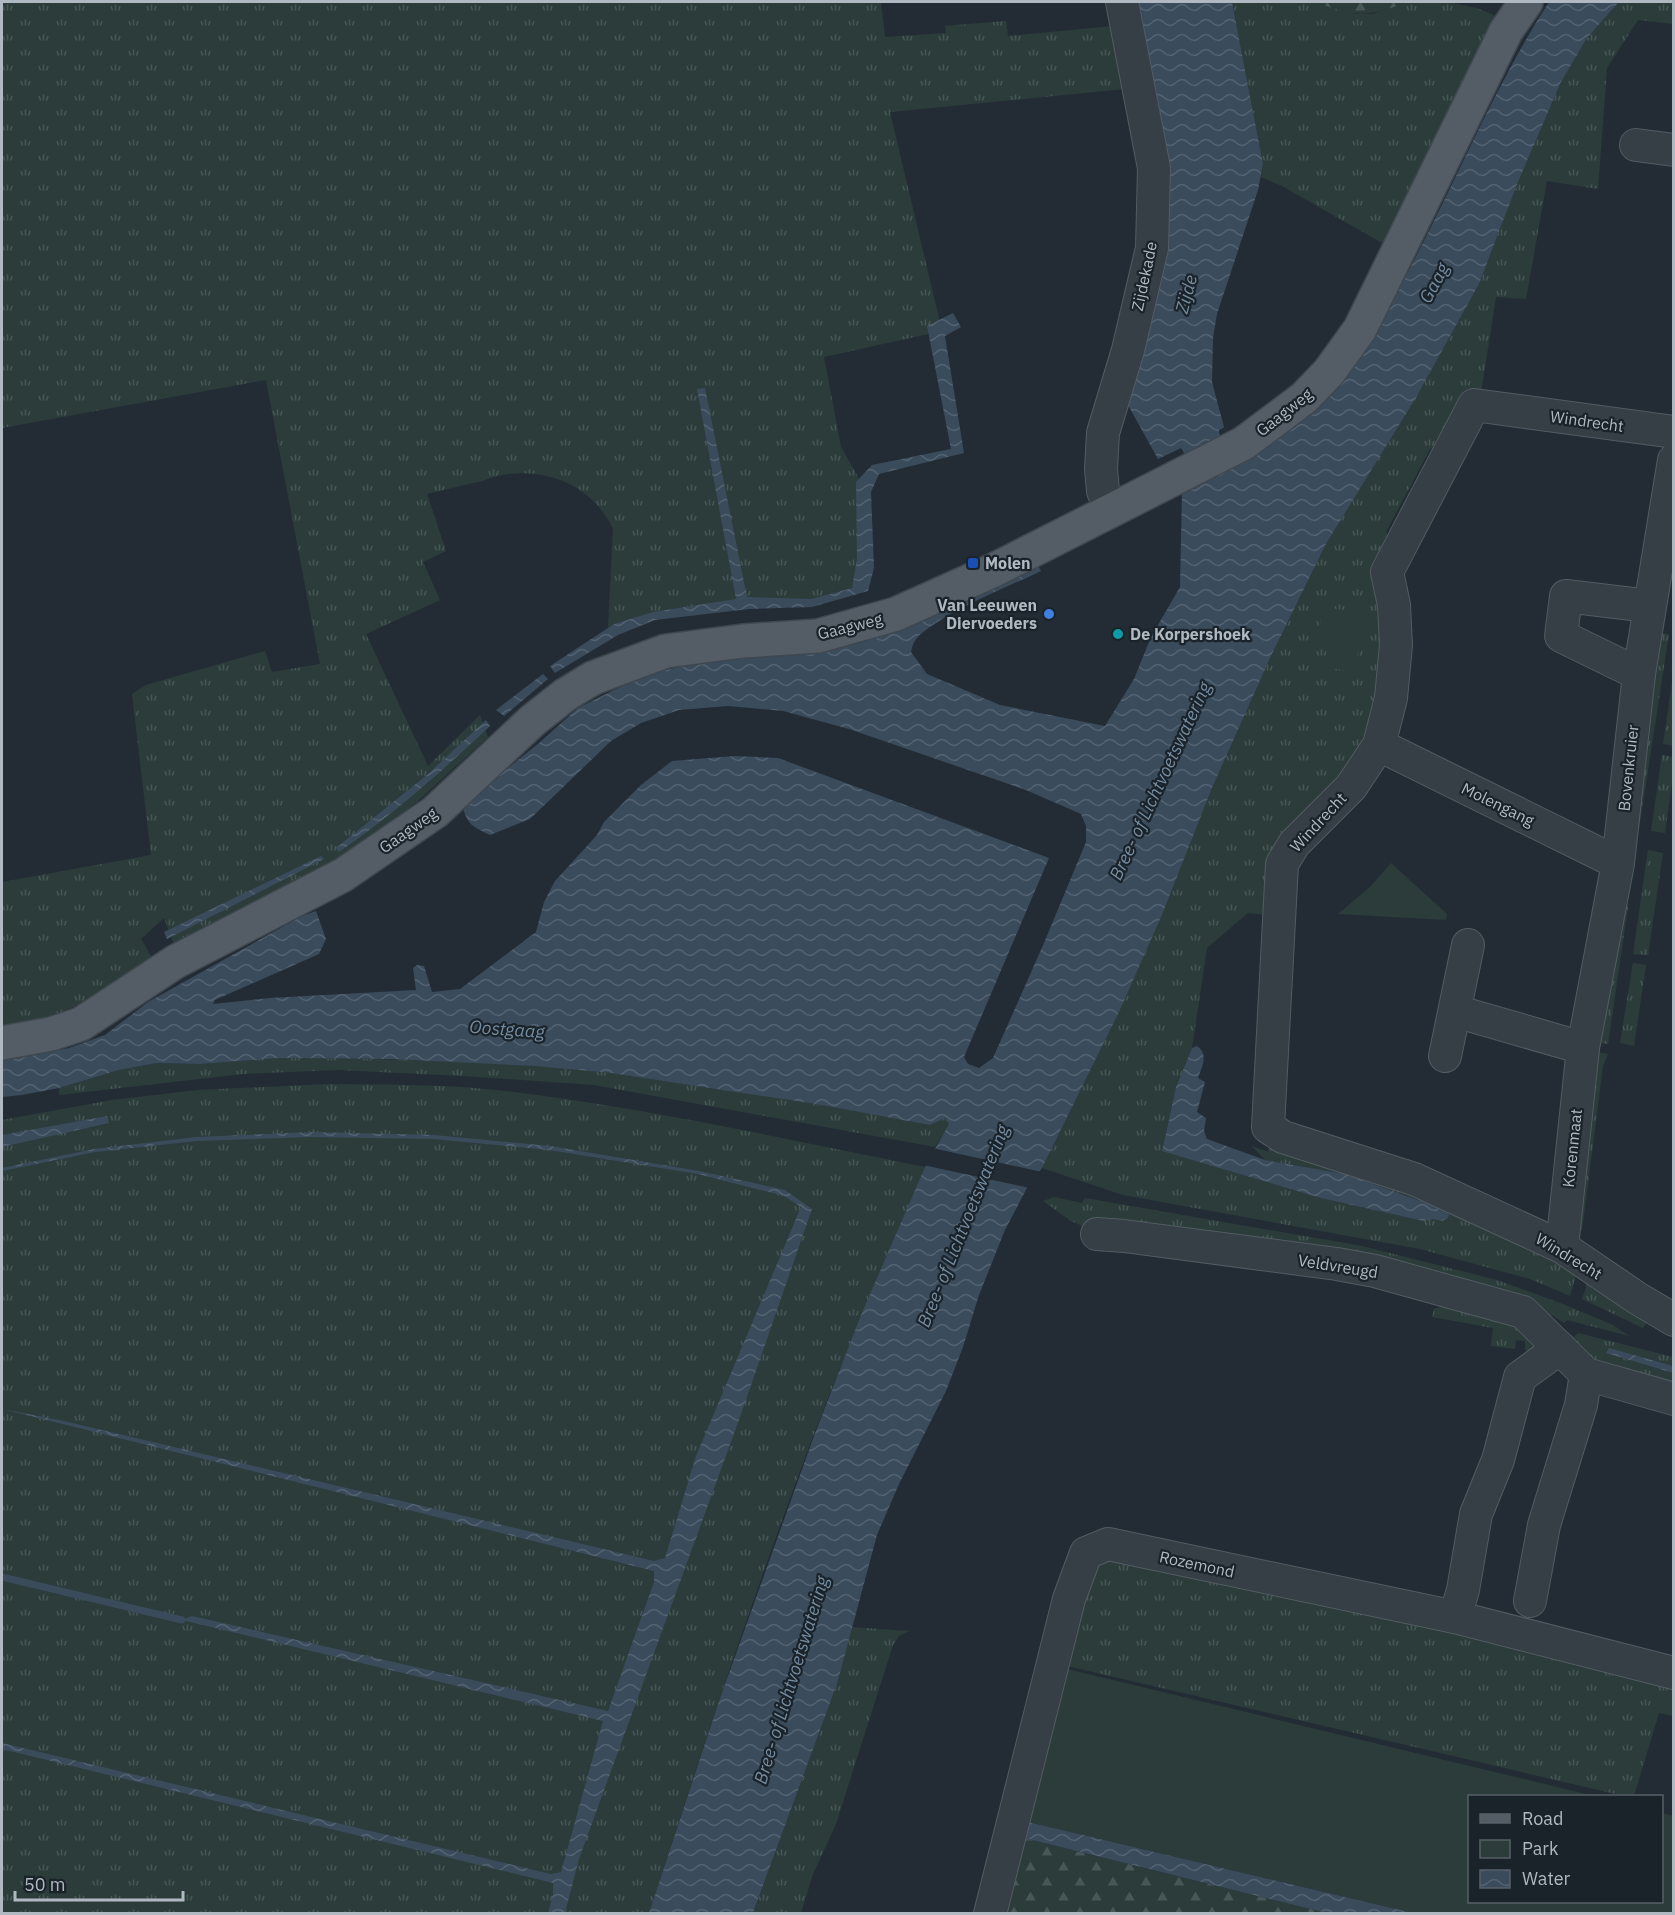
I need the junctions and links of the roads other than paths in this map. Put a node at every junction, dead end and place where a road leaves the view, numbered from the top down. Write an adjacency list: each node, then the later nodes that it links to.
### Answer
1 (1122, 2): 7 (street, Zijdekade)
2 (1526, 2): 7 (main road, Gaagweg)
3 (1636, 145): 4 (street)
4 (1674, 150)
5 (1674, 432): 10 (street, Windrecht)
6 (1674, 460): 8 (street, Bovenkruier)
7 (1111, 511): 14 (main road, Gaagweg)
8 (1649, 606): 9 (street, Bovenkruier); 9 (street)
9 (1639, 674): 11 (street, Bovenkruier)
10 (1379, 745): 11 (street, Molengang); 18 (street, Windrecht)
11 (1618, 863): 15 (street, Korenmaat)
12 (1468, 945): 13 (street)
13 (1455, 1011): 15 (street); 16 (street)
14 (2, 1043)
15 (1583, 1048): 18 (street, Korenmaat)
16 (1445, 1056)
17 (1097, 1234): 20 (street, Veldvreugd)
18 (1562, 1247): 19 (street, Windrecht)
19 (1674, 1320)
20 (1560, 1348): 21 (street, Veldvreugd); 24 (street)
21 (1586, 1374): 22 (street, Veldvreugd); 23 (street)
22 (1674, 1399)
23 (1530, 1601)
24 (1455, 1617): 25 (street, Rozemond); 26 (street, Rozemond)
25 (1674, 1673)
26 (990, 1914)

